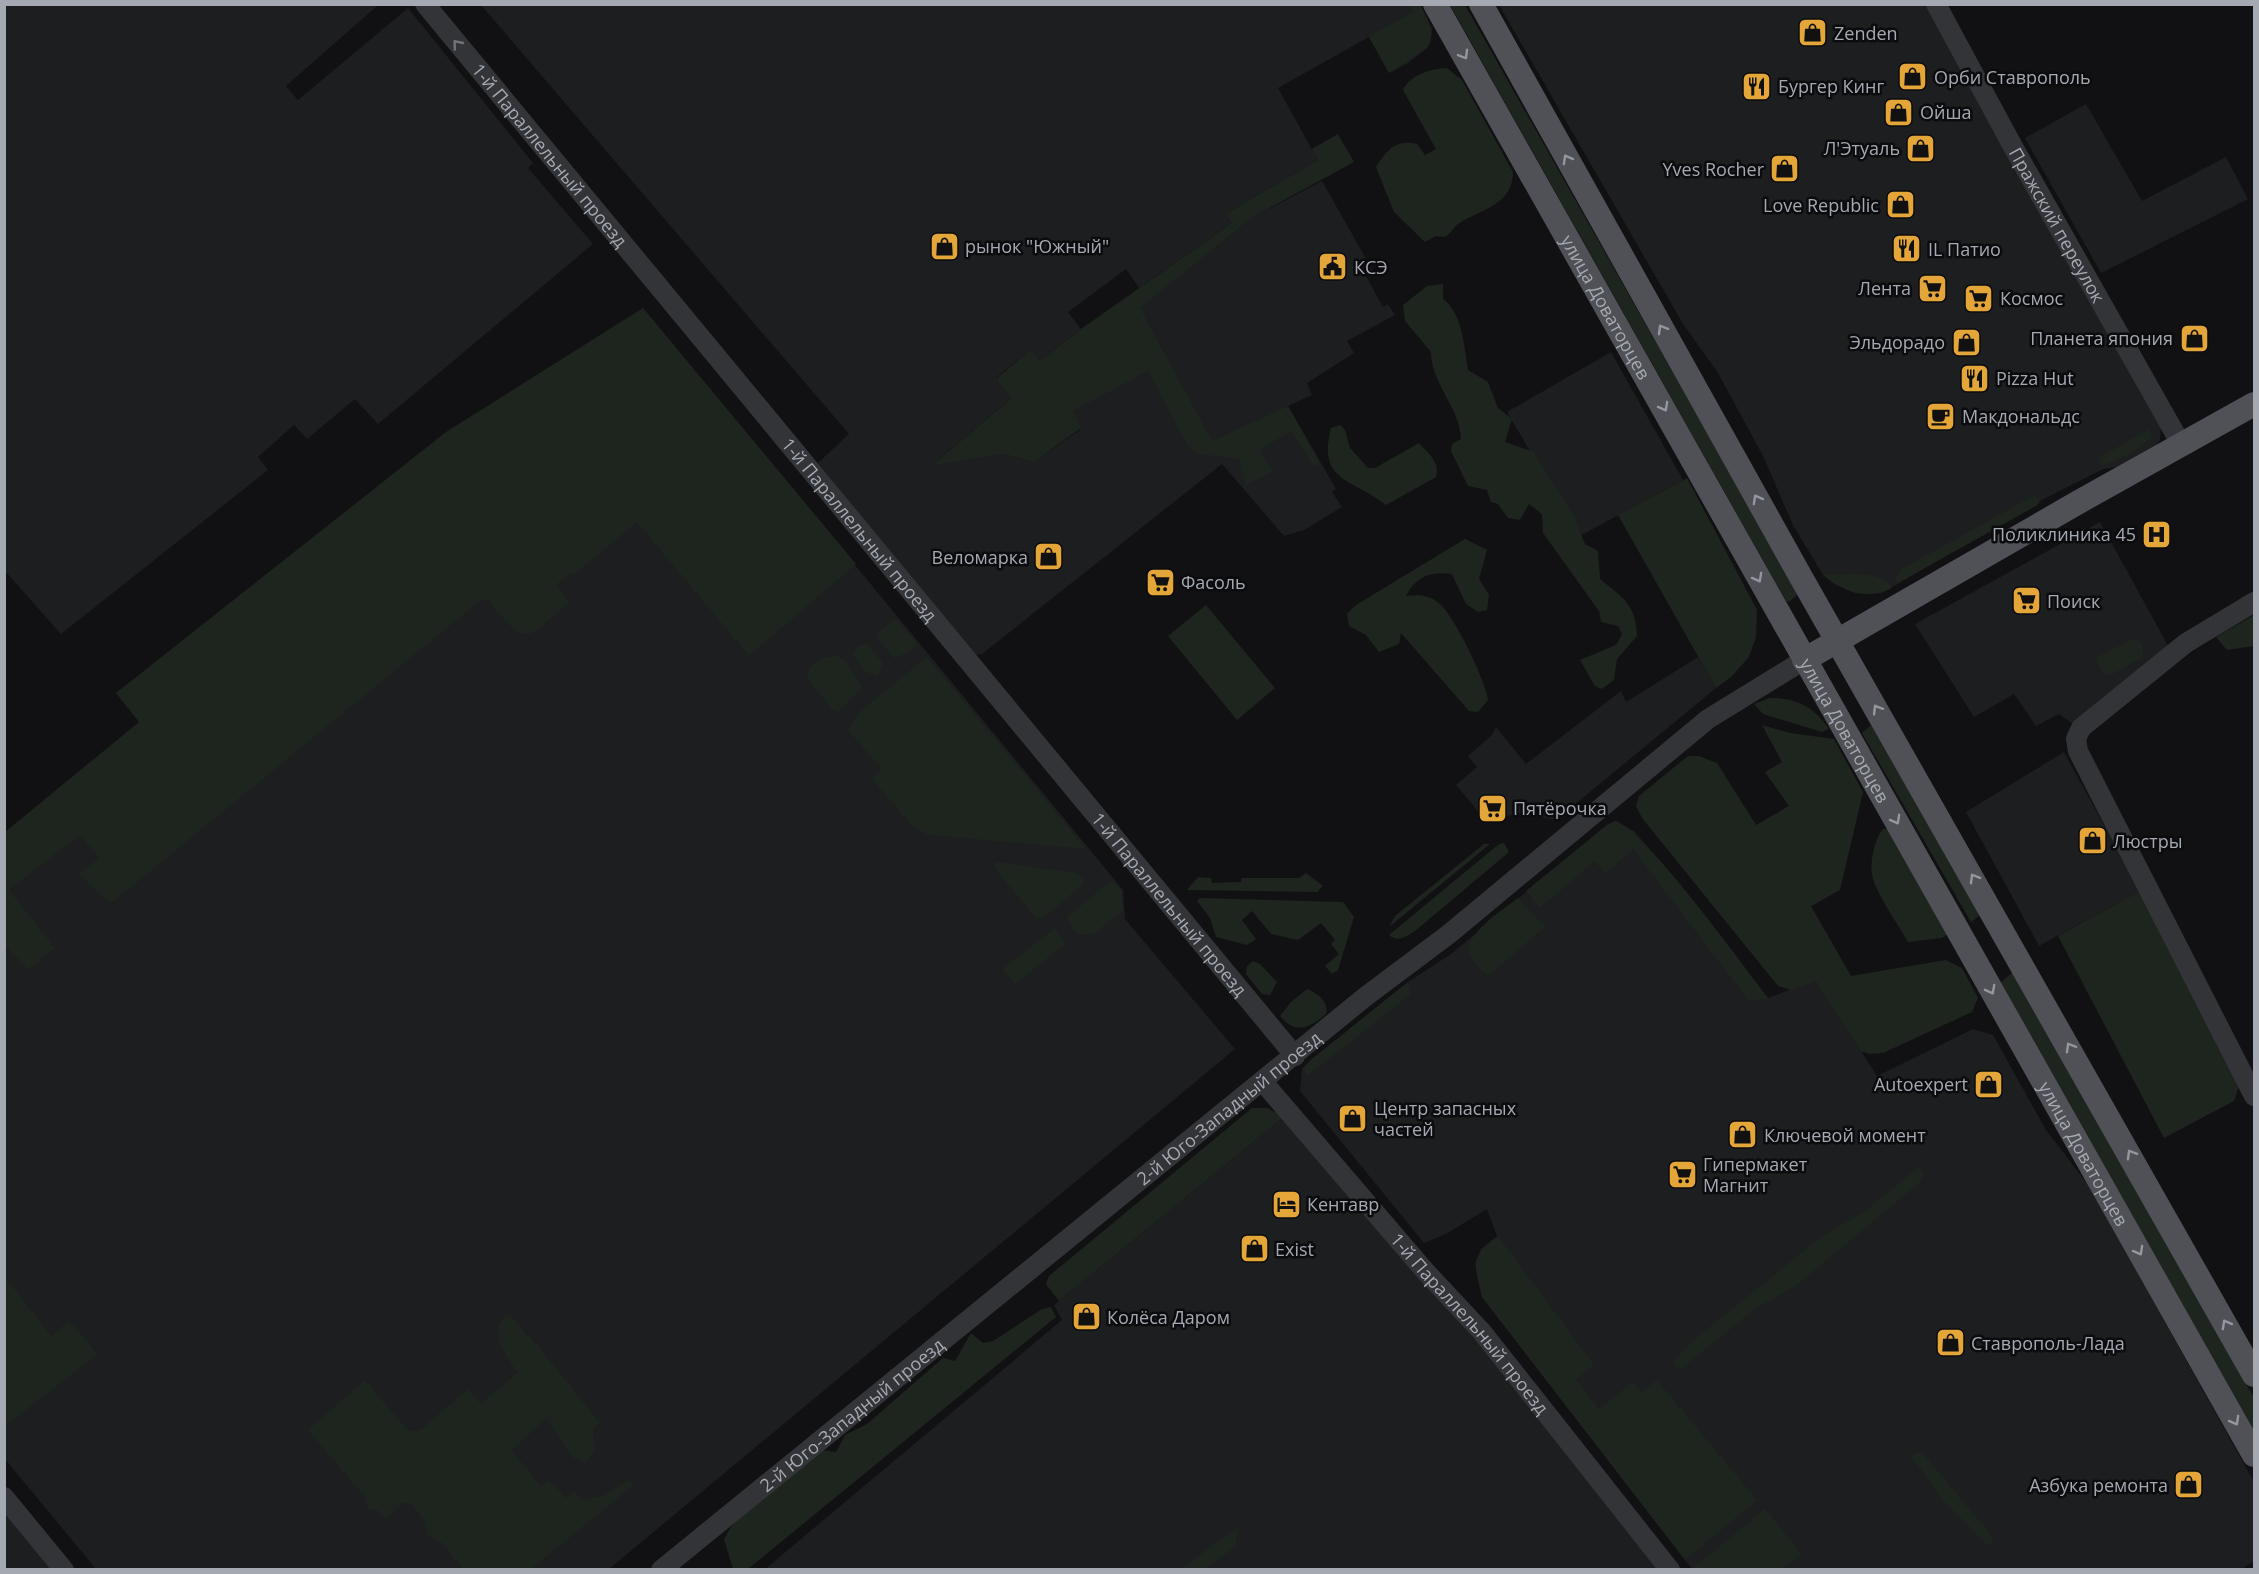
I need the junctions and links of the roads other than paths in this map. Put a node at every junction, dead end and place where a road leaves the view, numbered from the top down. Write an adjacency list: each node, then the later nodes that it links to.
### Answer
1 (425, 4): 10 (street, 1-й Параллельный проезд, one-way to 1)
2 (1435, 4): 9 (main road, улица Доваторцев, one-way to 9)
3 (1481, 4): 8 (main road, улица Доваторцев, one-way to 3)
4 (1936, 4): 6 (street, Пражский переулок)
5 (2254, 404): 6 (main road)
6 (2181, 444): 8 (main road)
7 (2254, 602): 12 (street)
8 (1838, 641): 9 (main road); 13 (main road, улица Доваторцев, one-way to 8)
9 (1804, 660): 10 (street, 2-й Юго-Западный проезд); 14 (main road, улица Доваторцев, one-way to 14)
10 (1295, 1056): 11 (street, 2-й Юго-Западный проезд)
11 (1263, 1082): 17 (street, 2-й Юго-Западный проезд); 18 (street, 1-й Параллельный проезд)
12 (2254, 1096)
13 (2254, 1375)
14 (2254, 1455)
15 (4, 1497): 16 (street)
16 (63, 1569)
17 (662, 1569)
18 (1670, 1569)

